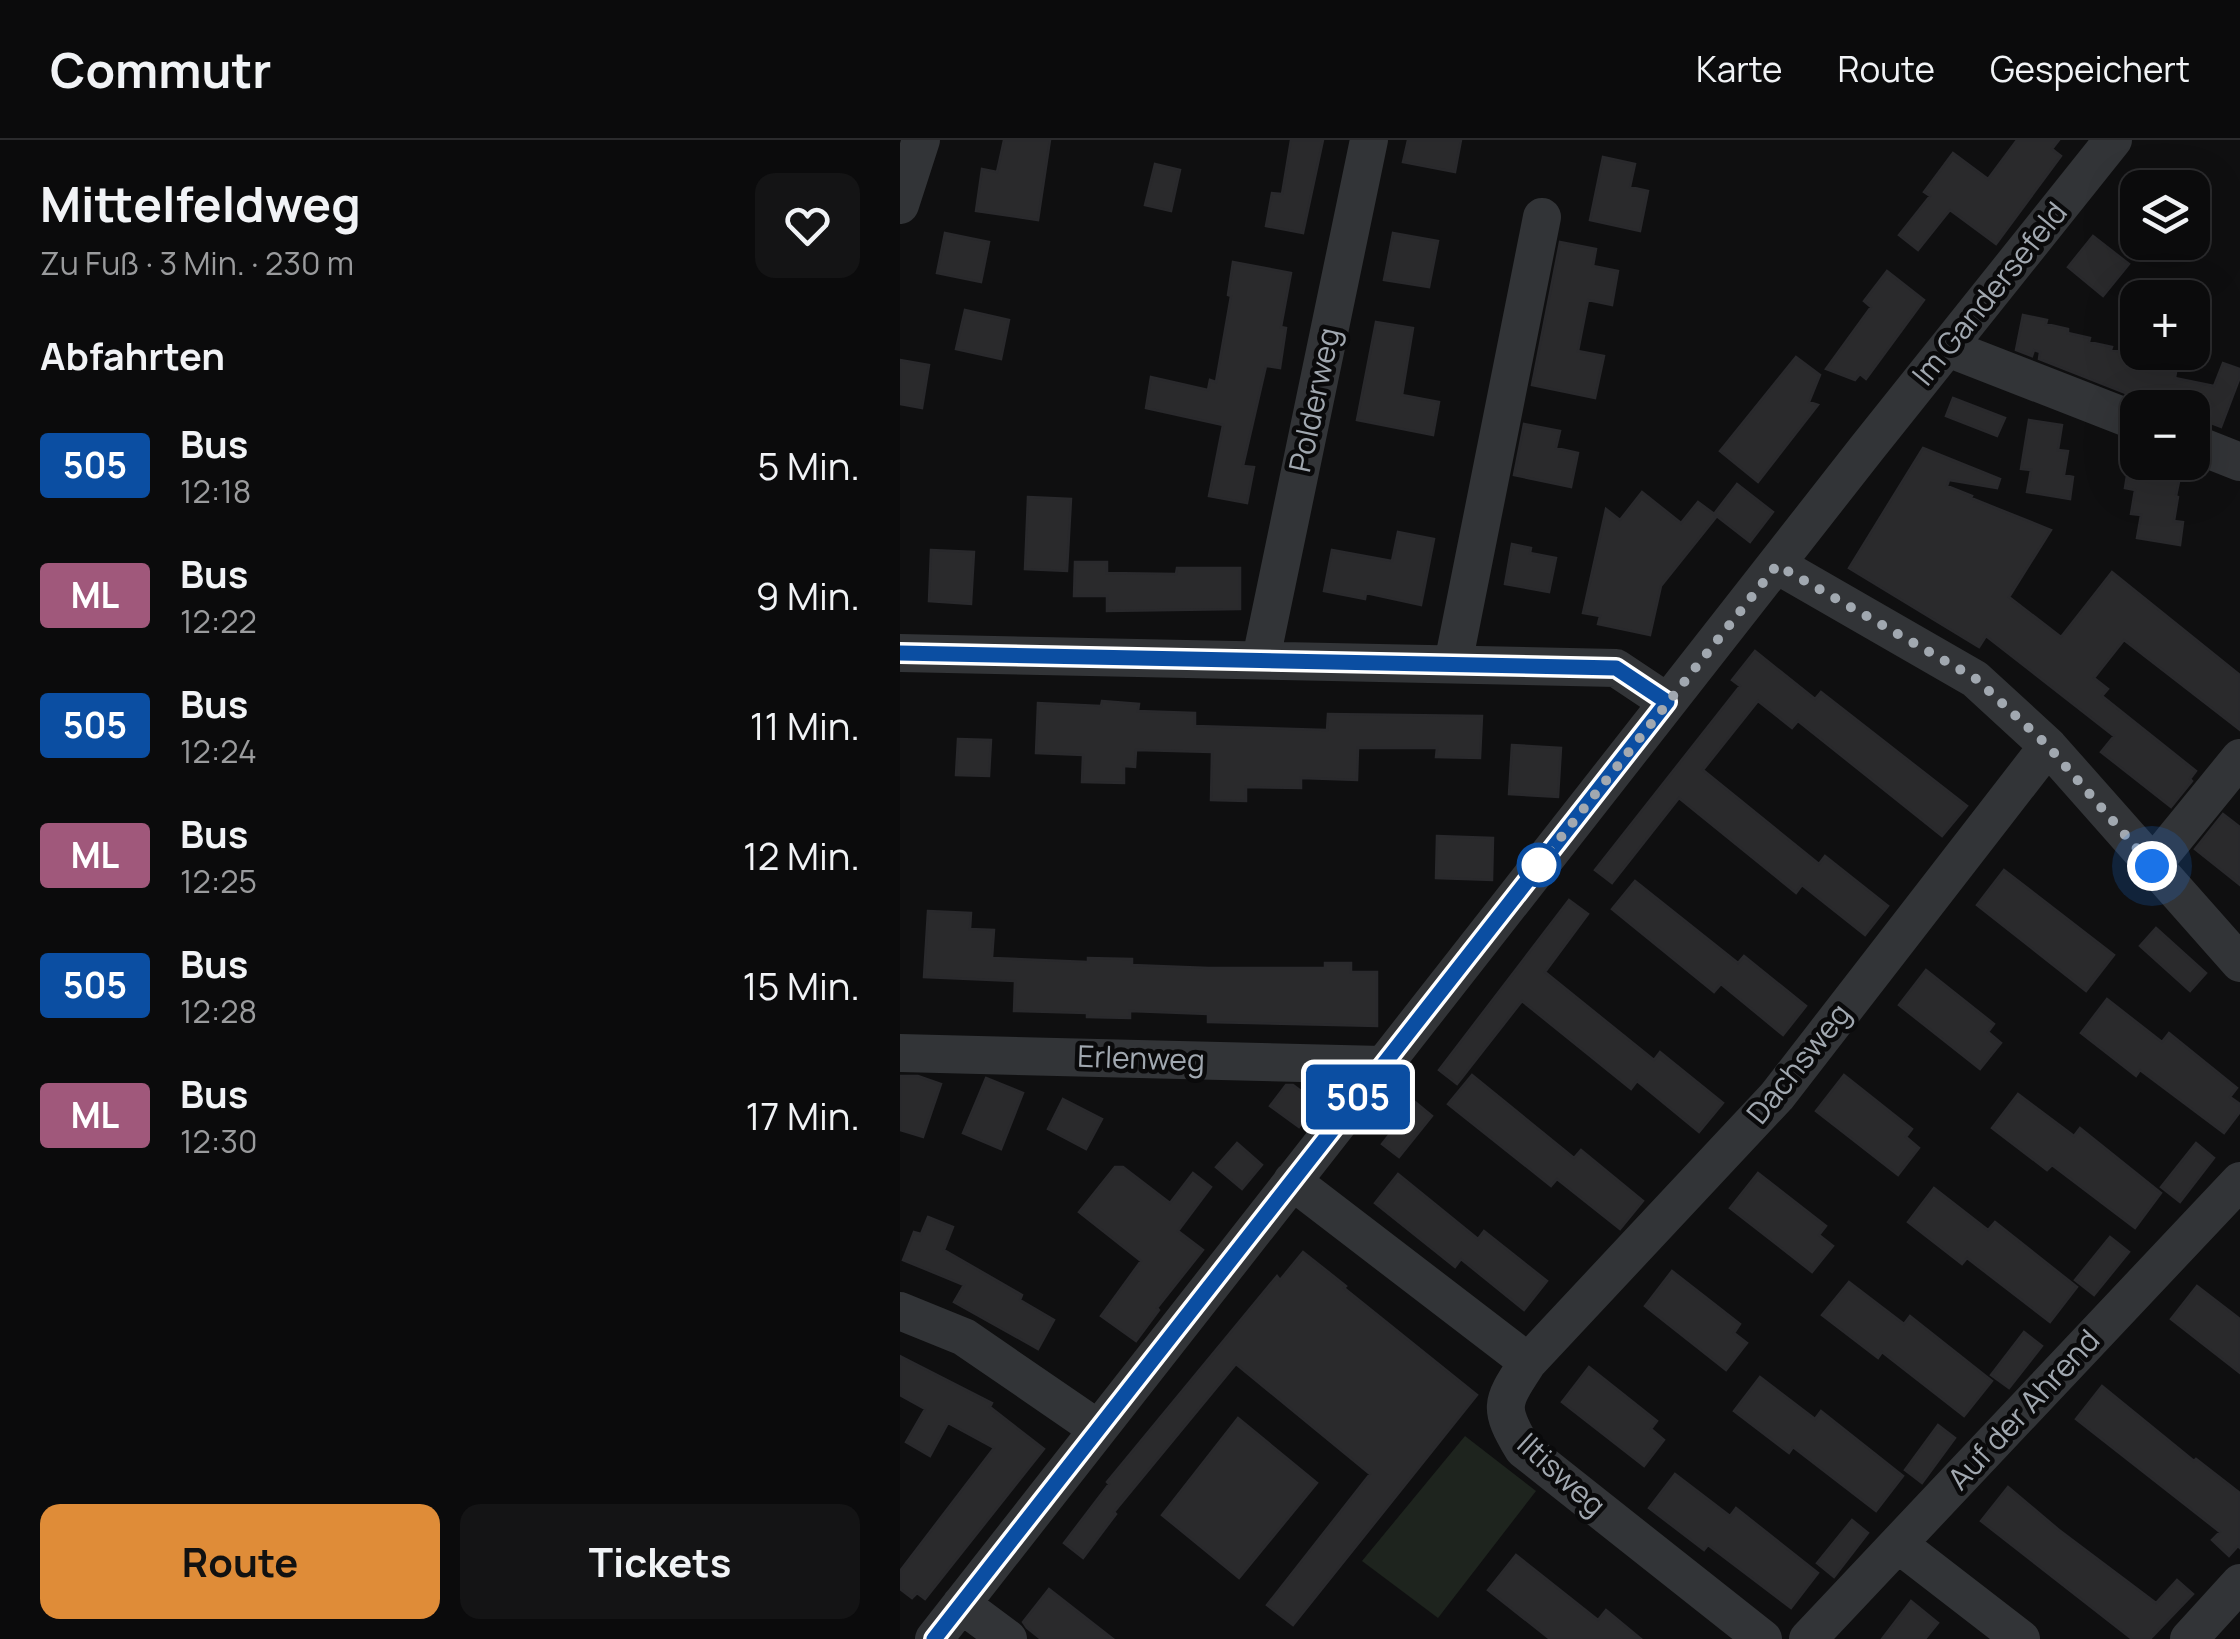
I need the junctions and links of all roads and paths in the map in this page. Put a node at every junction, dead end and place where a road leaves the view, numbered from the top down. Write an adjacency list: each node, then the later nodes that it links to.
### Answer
1 (921, 140): 4 (street)
2 (1369, 140): 12 (street, Polderweg)
3 (2113, 140): 6 (street, Im Gandersefeld)
4 (900, 205)
5 (1542, 217): 13 (street)
6 (1948, 348): 7 (street); 10 (street, Im Gandersefeld)
7 (2120, 415)
8 (2210, 450): 9 (street)
9 (2240, 462)
10 (1777, 565): 14 (street, Im Gandersefeld); 15 (street)
11 (900, 653): 12 (street)
12 (1261, 660): 13 (street)
13 (1453, 664): 14 (street)
14 (1667, 702): 20 (street, Im Gandersefeld)
15 (2048, 746): 17 (street); 24 (street, Dachsweg)
16 (2240, 758): 17 (street)
17 (2152, 866): 18 (street)
18 (2240, 963)
19 (900, 1052): 20 (street, Erlenweg)
20 (1382, 1066): 21 (street, Im Gandersefeld)
21 (1292, 1181): 24 (street); 25 (street, Im Gandersefeld)
22 (2239, 1184): 26 (street, Auf der Ahrend)
23 (900, 1311): 25 (street)
24 (1528, 1362): 31 (street, Iltisweg)
25 (1098, 1429): 28 (street, Im Gandersefeld)
26 (1898, 1544): 32 (street, Auf der Ahrend); 33 (street)
27 (2240, 1583): 34 (street)
28 (961, 1604): 29 (street, Im Gandersefeld); 30 (street)
29 (934, 1639)
30 (1008, 1639)
31 (1763, 1639)
32 (1808, 1639)
33 (2020, 1639)
34 (2189, 1639)

